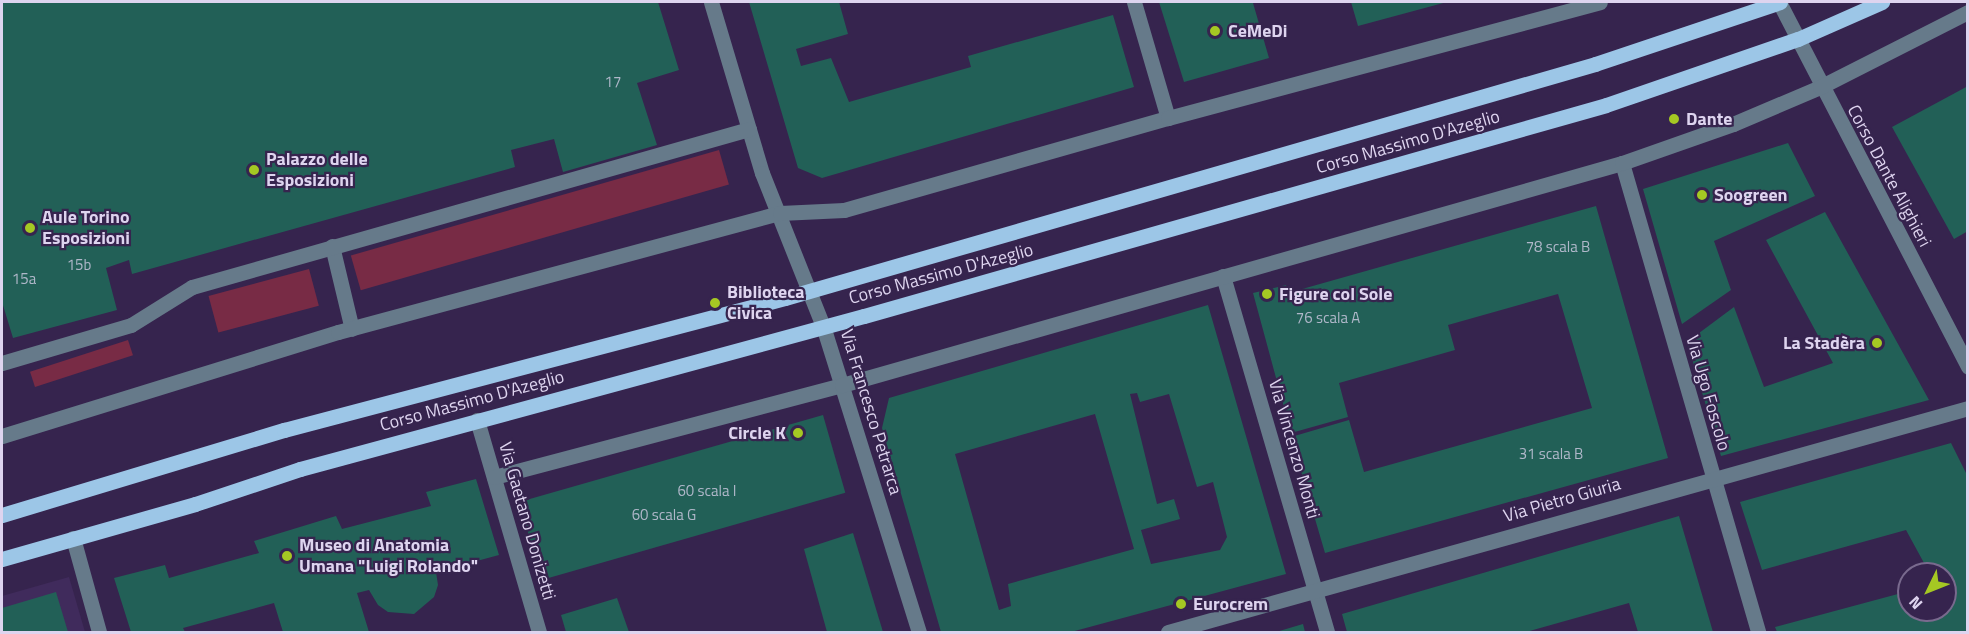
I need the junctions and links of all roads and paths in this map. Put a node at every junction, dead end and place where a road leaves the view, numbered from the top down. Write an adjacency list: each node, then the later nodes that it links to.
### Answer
1 (711, 2): 10 (street, Via Francesco Petrarca)
2 (1134, 2): 9 (street)
3 (1600, 2): 9 (street)
4 (1779, 2): 7 (street, Corso Dante Alighieri); 15 (main road, Corso Massimo D'Azeglio)
5 (1882, 2): 7 (main road, Corso Massimo D'Azeglio)
6 (1968, 12): 8 (street)
7 (1798, 39): 8 (street, Corso Dante Alighieri); 16 (main road, Corso Massimo D'Azeglio)
8 (1821, 87): 11 (street); 19 (street, Corso Dante Alighieri)
9 (1168, 118): 12 (street)
10 (749, 129): 12 (street, Via Francesco Petrarca); 13 (street)
11 (1622, 163): 14 (street); 25 (street, Via Ugo Foscolo)
12 (780, 213): 15 (street, Via Francesco Petrarca); 17 (street)
13 (332, 246): 17 (street); 18 (street)
14 (1223, 276): 20 (street); 29 (street, Via Vincenzo Monti)
15 (810, 288): 16 (street, Via Francesco Petrarca); 26 (main road, Corso Massimo D'Azeglio)
16 (823, 326): 20 (street, Via Francesco Petrarca); 22 (main road, Corso Massimo D'Azeglio)
17 (352, 329): 23 (street)
18 (2, 363)
19 (1968, 367)
20 (842, 385): 24 (street); 32 (street, Via Francesco Petrarca)
21 (1968, 408): 25 (street, Via Pietro Giuria)
22 (477, 420): 24 (street, Via Gaetano Donizetti); 27 (main road, Corso Massimo D'Azeglio)
23 (2, 436)
24 (494, 477): 31 (street, Via Gaetano Donizetti)
25 (1712, 478): 29 (street, Via Pietro Giuria); 35 (street, Via Ugo Foscolo)
26 (2, 515)
27 (73, 538): 28 (main road, Corso Massimo D'Azeglio); 30 (street)
28 (2, 559)
29 (1315, 591): 33 (street, Via Pietro Giuria); 34 (street, Via Vincenzo Monti)
30 (99, 633)
31 (539, 633)
32 (919, 633)
33 (1168, 633)
34 (1327, 633)
35 (1758, 633)

